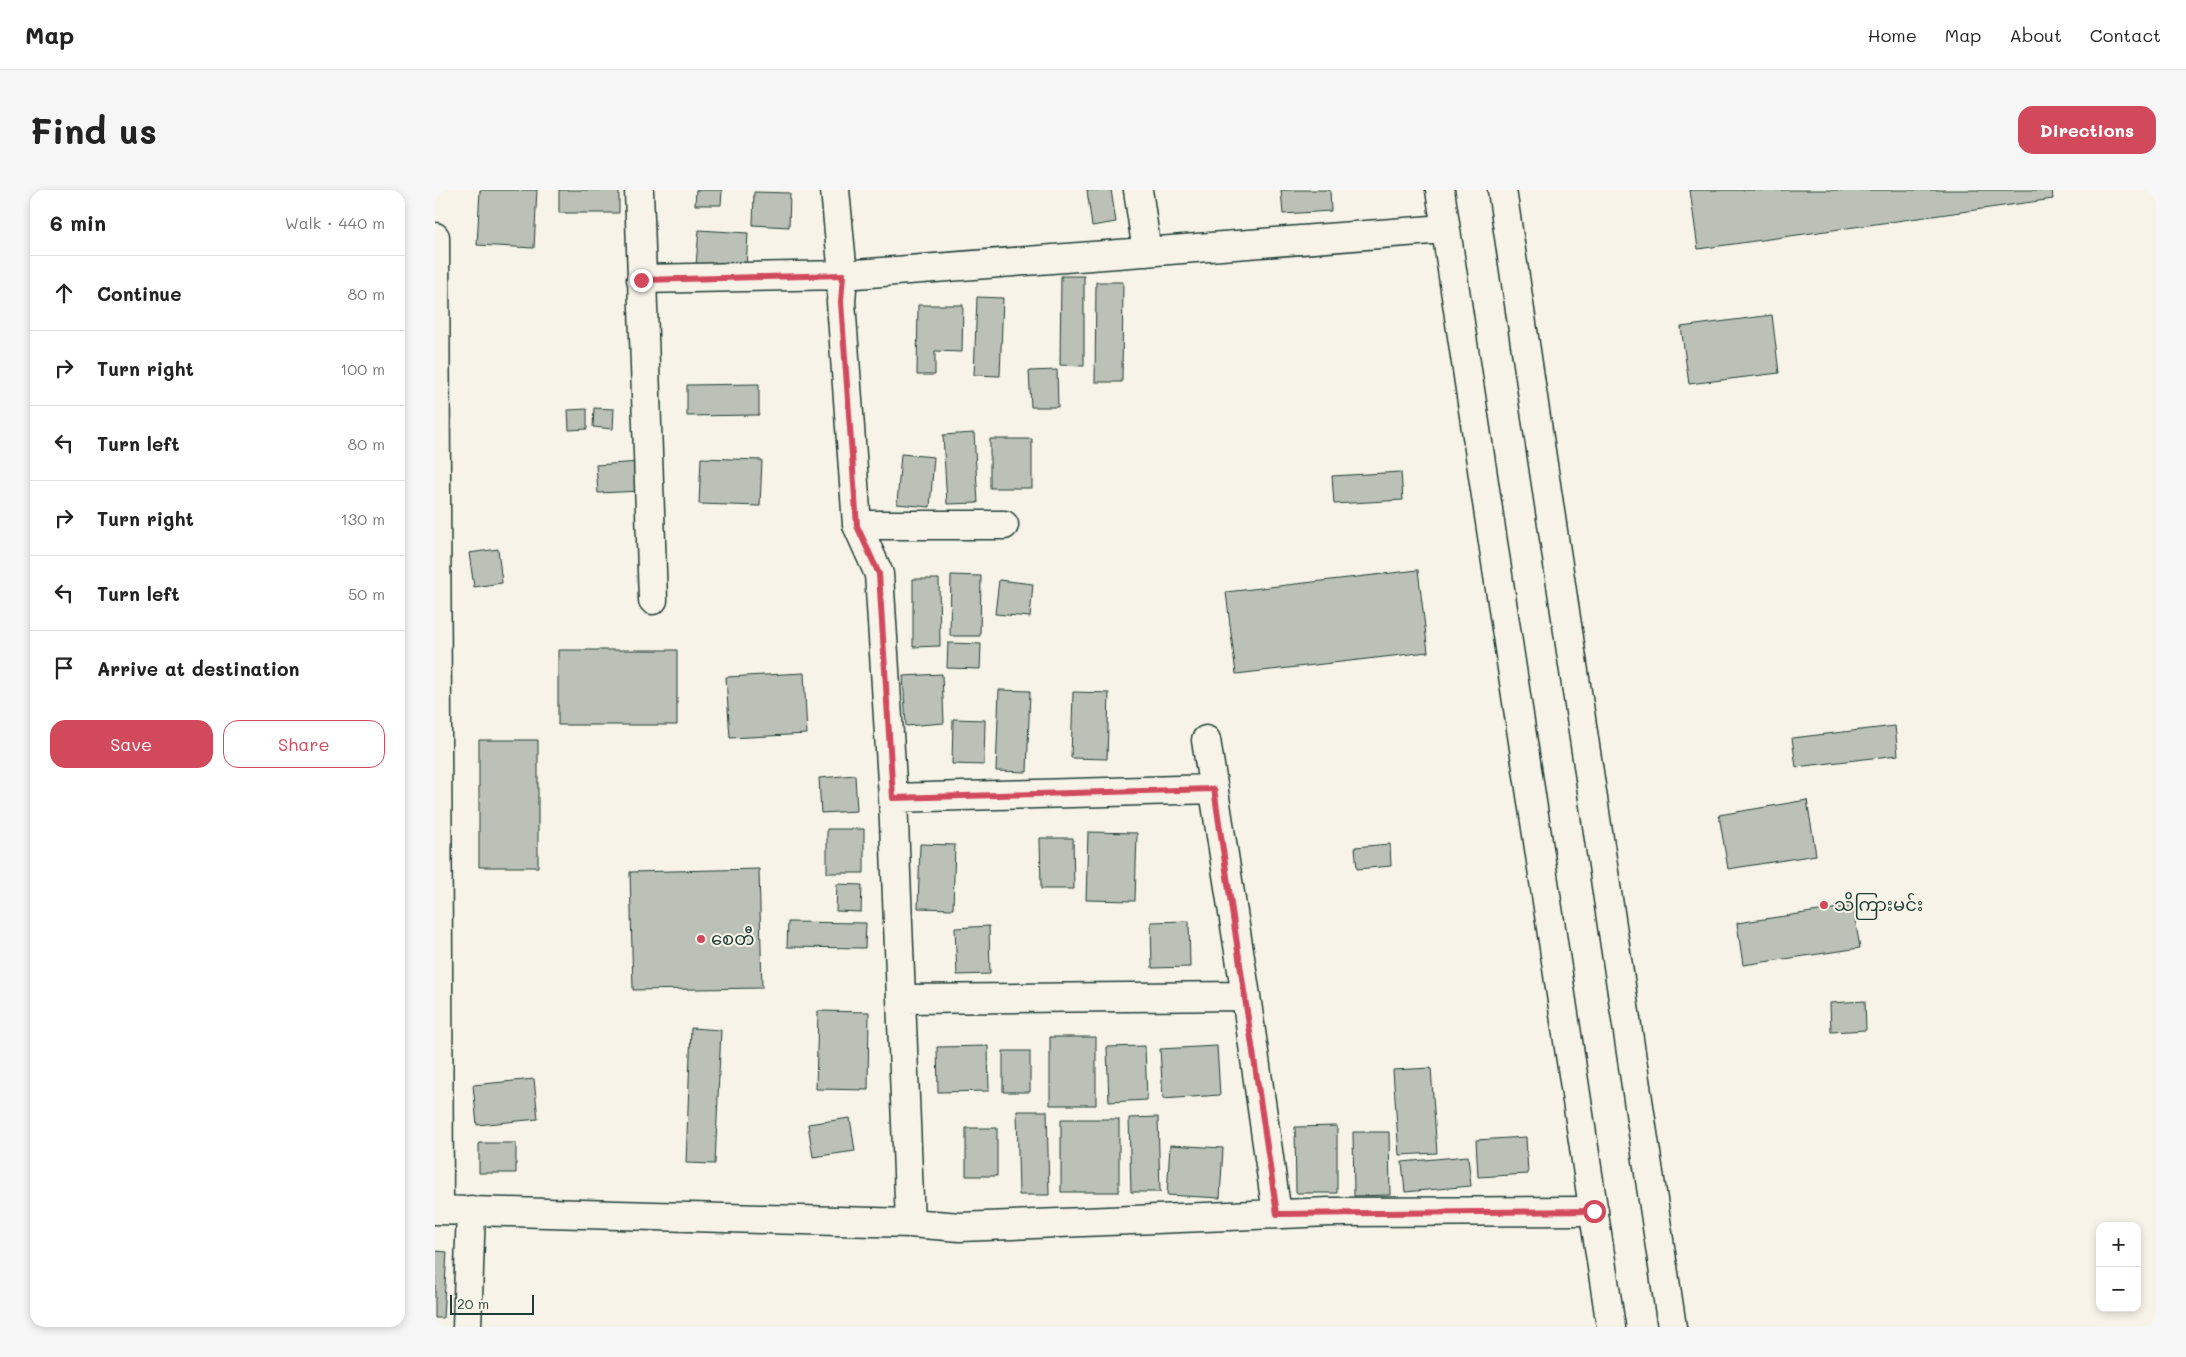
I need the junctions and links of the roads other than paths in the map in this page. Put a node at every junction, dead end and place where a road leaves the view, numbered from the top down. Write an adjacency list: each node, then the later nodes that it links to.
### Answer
1 (639, 190): 10 (main road)
2 (835, 190): 9 (main road)
3 (1139, 190): 8 (main road)
4 (1440, 190): 6 (main road)
5 (1502, 190): 26 (main road)
6 (1445, 229): 8 (main road); 21 (main road)
7 (435, 237): 19 (main road)
8 (1147, 252): 9 (main road)
9 (843, 275): 10 (main road); 12 (main road)
10 (641, 280): 13 (main road)
11 (1004, 524): 12 (main road)
12 (857, 526): 16 (main road)
13 (653, 600)
14 (1206, 740): 15 (main road)
15 (1214, 789): 16 (main road); 17 (main road)
16 (893, 798): 18 (main road)
17 (1246, 996): 18 (main road); 22 (main road)
18 (901, 999): 23 (main road)
19 (437, 1210): 20 (main road)
20 (471, 1210): 23 (main road); 24 (main road)
21 (1594, 1211): 22 (main road); 25 (main road)
22 (1277, 1214): 23 (main road)
23 (910, 1223)
24 (467, 1327)
25 (1611, 1327)
26 (1672, 1327)

